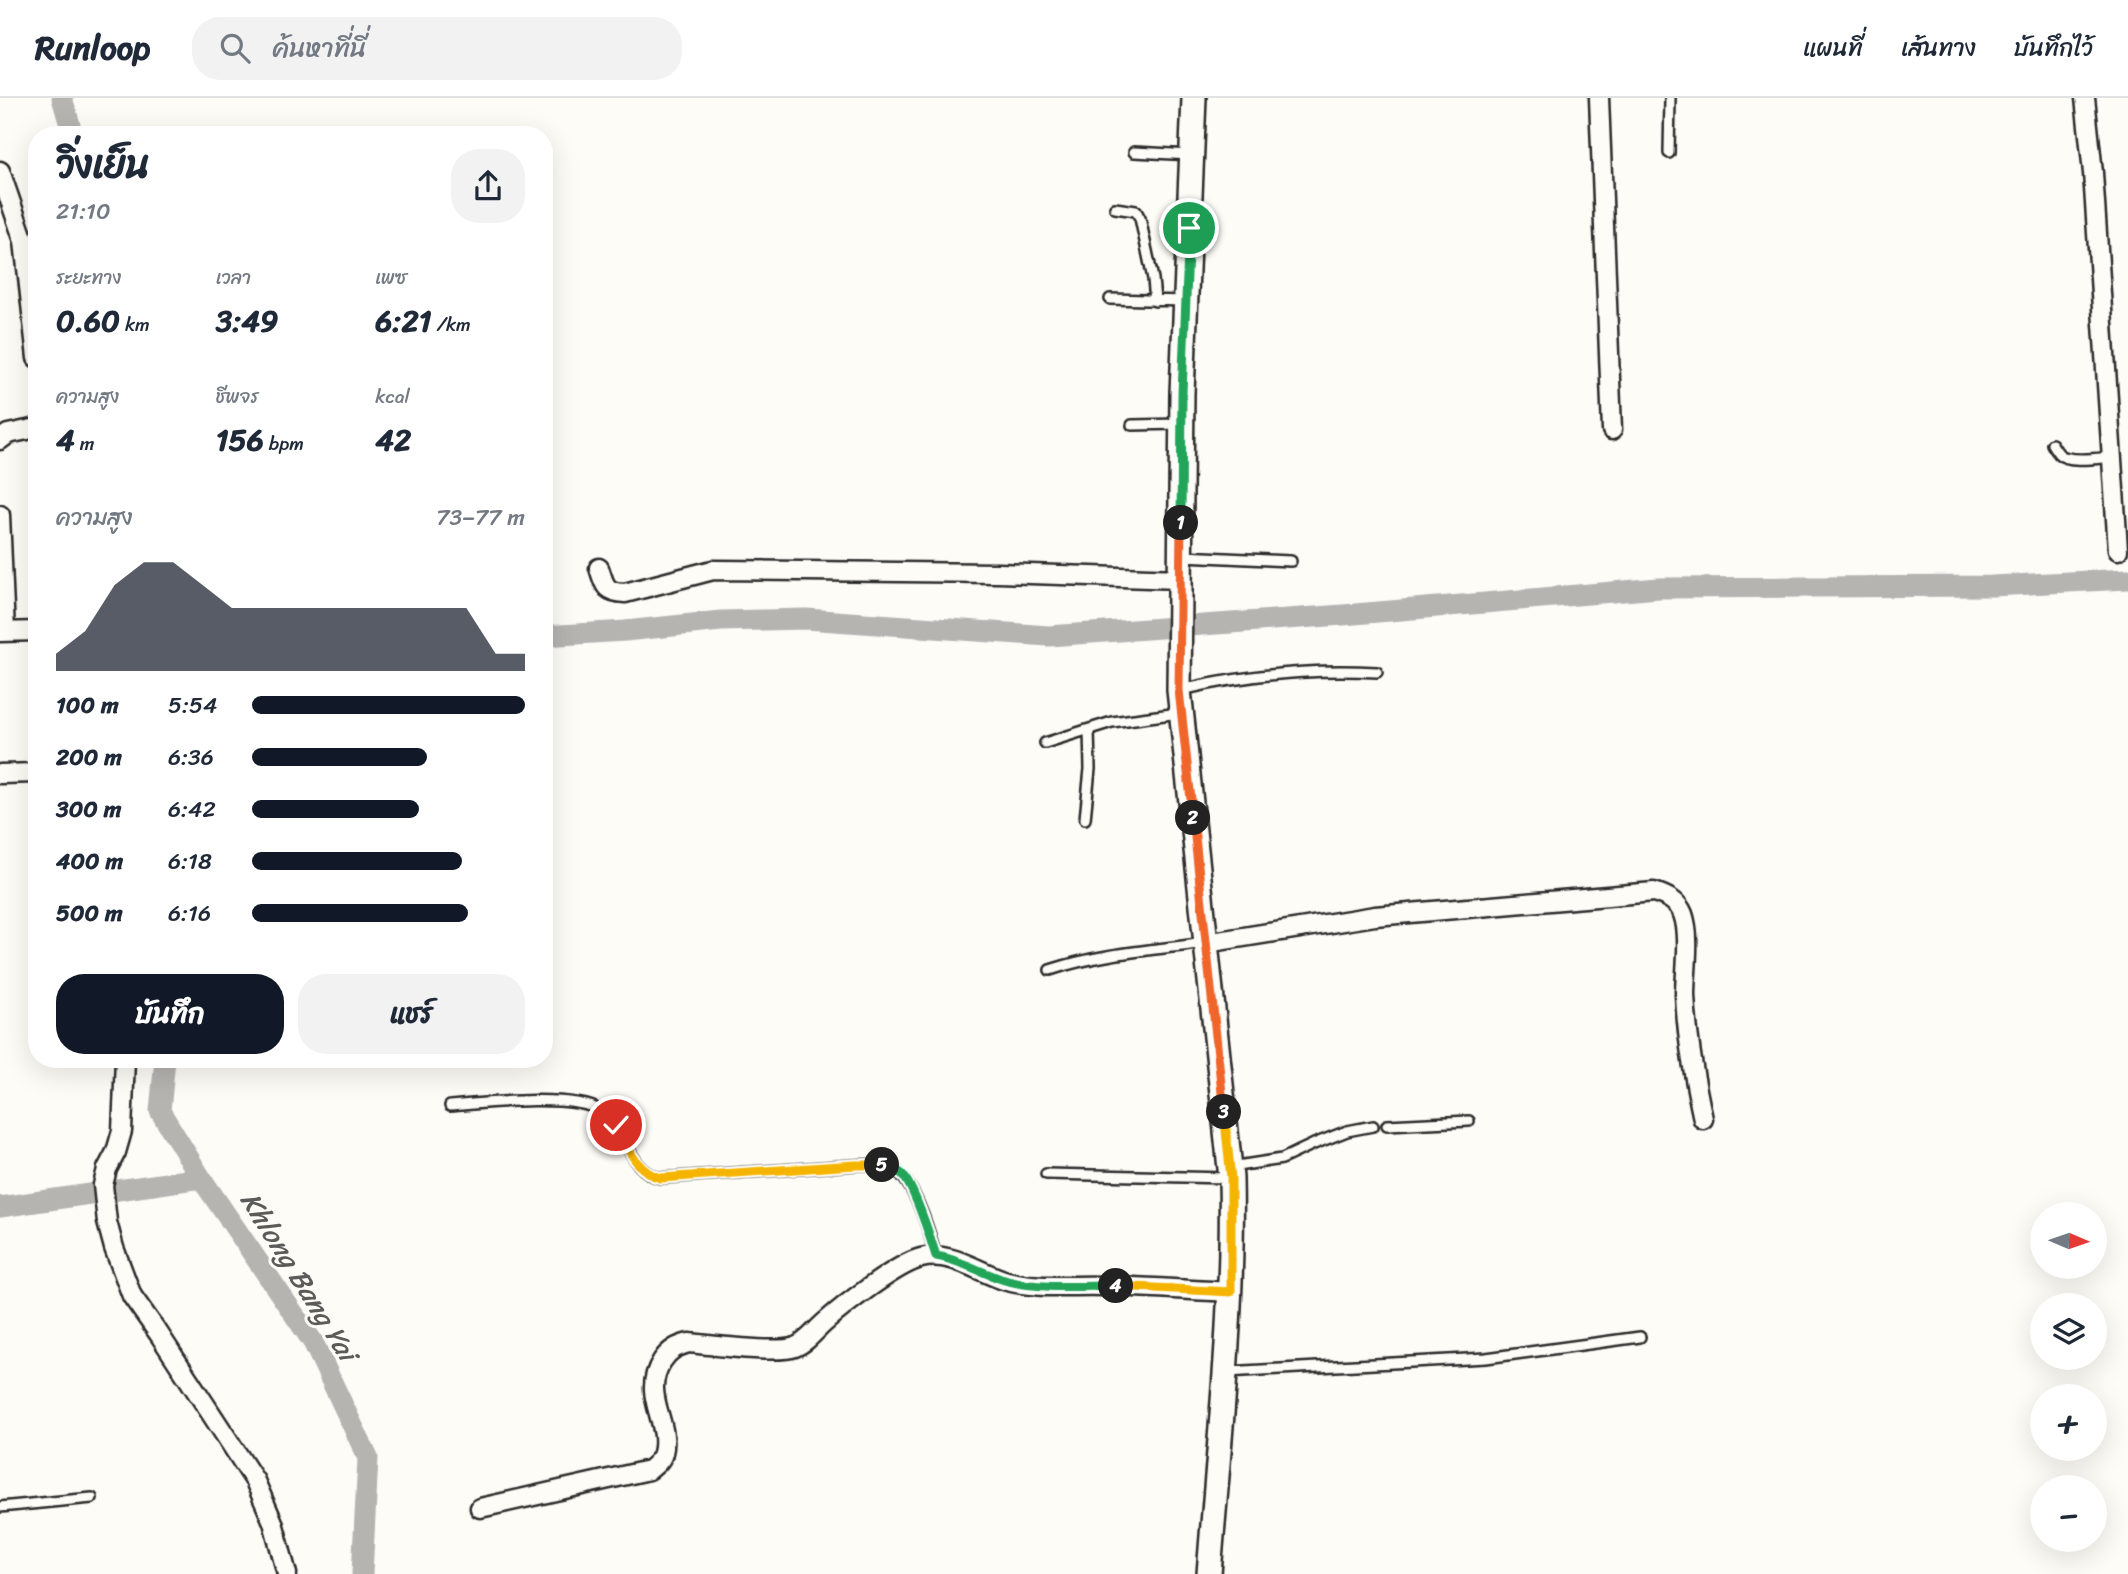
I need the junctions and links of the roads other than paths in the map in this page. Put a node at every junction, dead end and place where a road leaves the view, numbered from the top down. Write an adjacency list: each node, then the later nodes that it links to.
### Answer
1 (1194, 98): 7 (street)
2 (1599, 98): 17 (street)
3 (1670, 98): 6 (lane)
4 (2085, 98): 20 (street)
5 (1134, 152): 7 (lane)
6 (1669, 153)
7 (1192, 155): 13 (street)
8 (0, 171): 10 (street)
9 (1115, 208): 12 (lane)
10 (28, 277)
11 (1110, 299): 12 (lane)
12 (1155, 301): 13 (lane)
13 (1186, 302): 14 (street)
14 (1182, 424): 15 (lane); 23 (street)
15 (1132, 425)
16 (28, 430): 18 (street)
17 (1612, 430)
18 (0, 440)
19 (2052, 444): 20 (lane)
20 (2112, 457): 22 (street)
21 (0, 515): 27 (street)
22 (2118, 551)
23 (1181, 556): 24 (lane); 26 (street)
24 (1291, 561)
25 (599, 568): 26 (street)
26 (1180, 579): 30 (street)
27 (3, 632): 28 (street)
28 (28, 632)
29 (1377, 672): 30 (lane)
30 (1180, 693): 31 (lane); 36 (street)
31 (1089, 730): 32 (lane); 35 (lane)
32 (1045, 743)
33 (28, 773): 34 (street)
34 (0, 774)
35 (1085, 819)
36 (1206, 943): 37 (lane); 40 (street); 44 (street)
37 (1050, 970)
38 (125, 1068): 53 (street)
39 (450, 1106): 46 (lane)
40 (1703, 1119)
41 (1469, 1121): 42 (lane)
42 (1387, 1125)
43 (1373, 1126): 44 (lane)
44 (1230, 1173): 45 (lane); 47 (street)
45 (1046, 1174)
46 (936, 1256): 47 (street); 52 (street)
47 (1231, 1292): 49 (street)
48 (1640, 1337): 49 (lane)
49 (1224, 1372): 54 (street)
50 (92, 1498): 51 (lane)
51 (0, 1507)
52 (480, 1508)
53 (287, 1574)
54 (1209, 1574)

